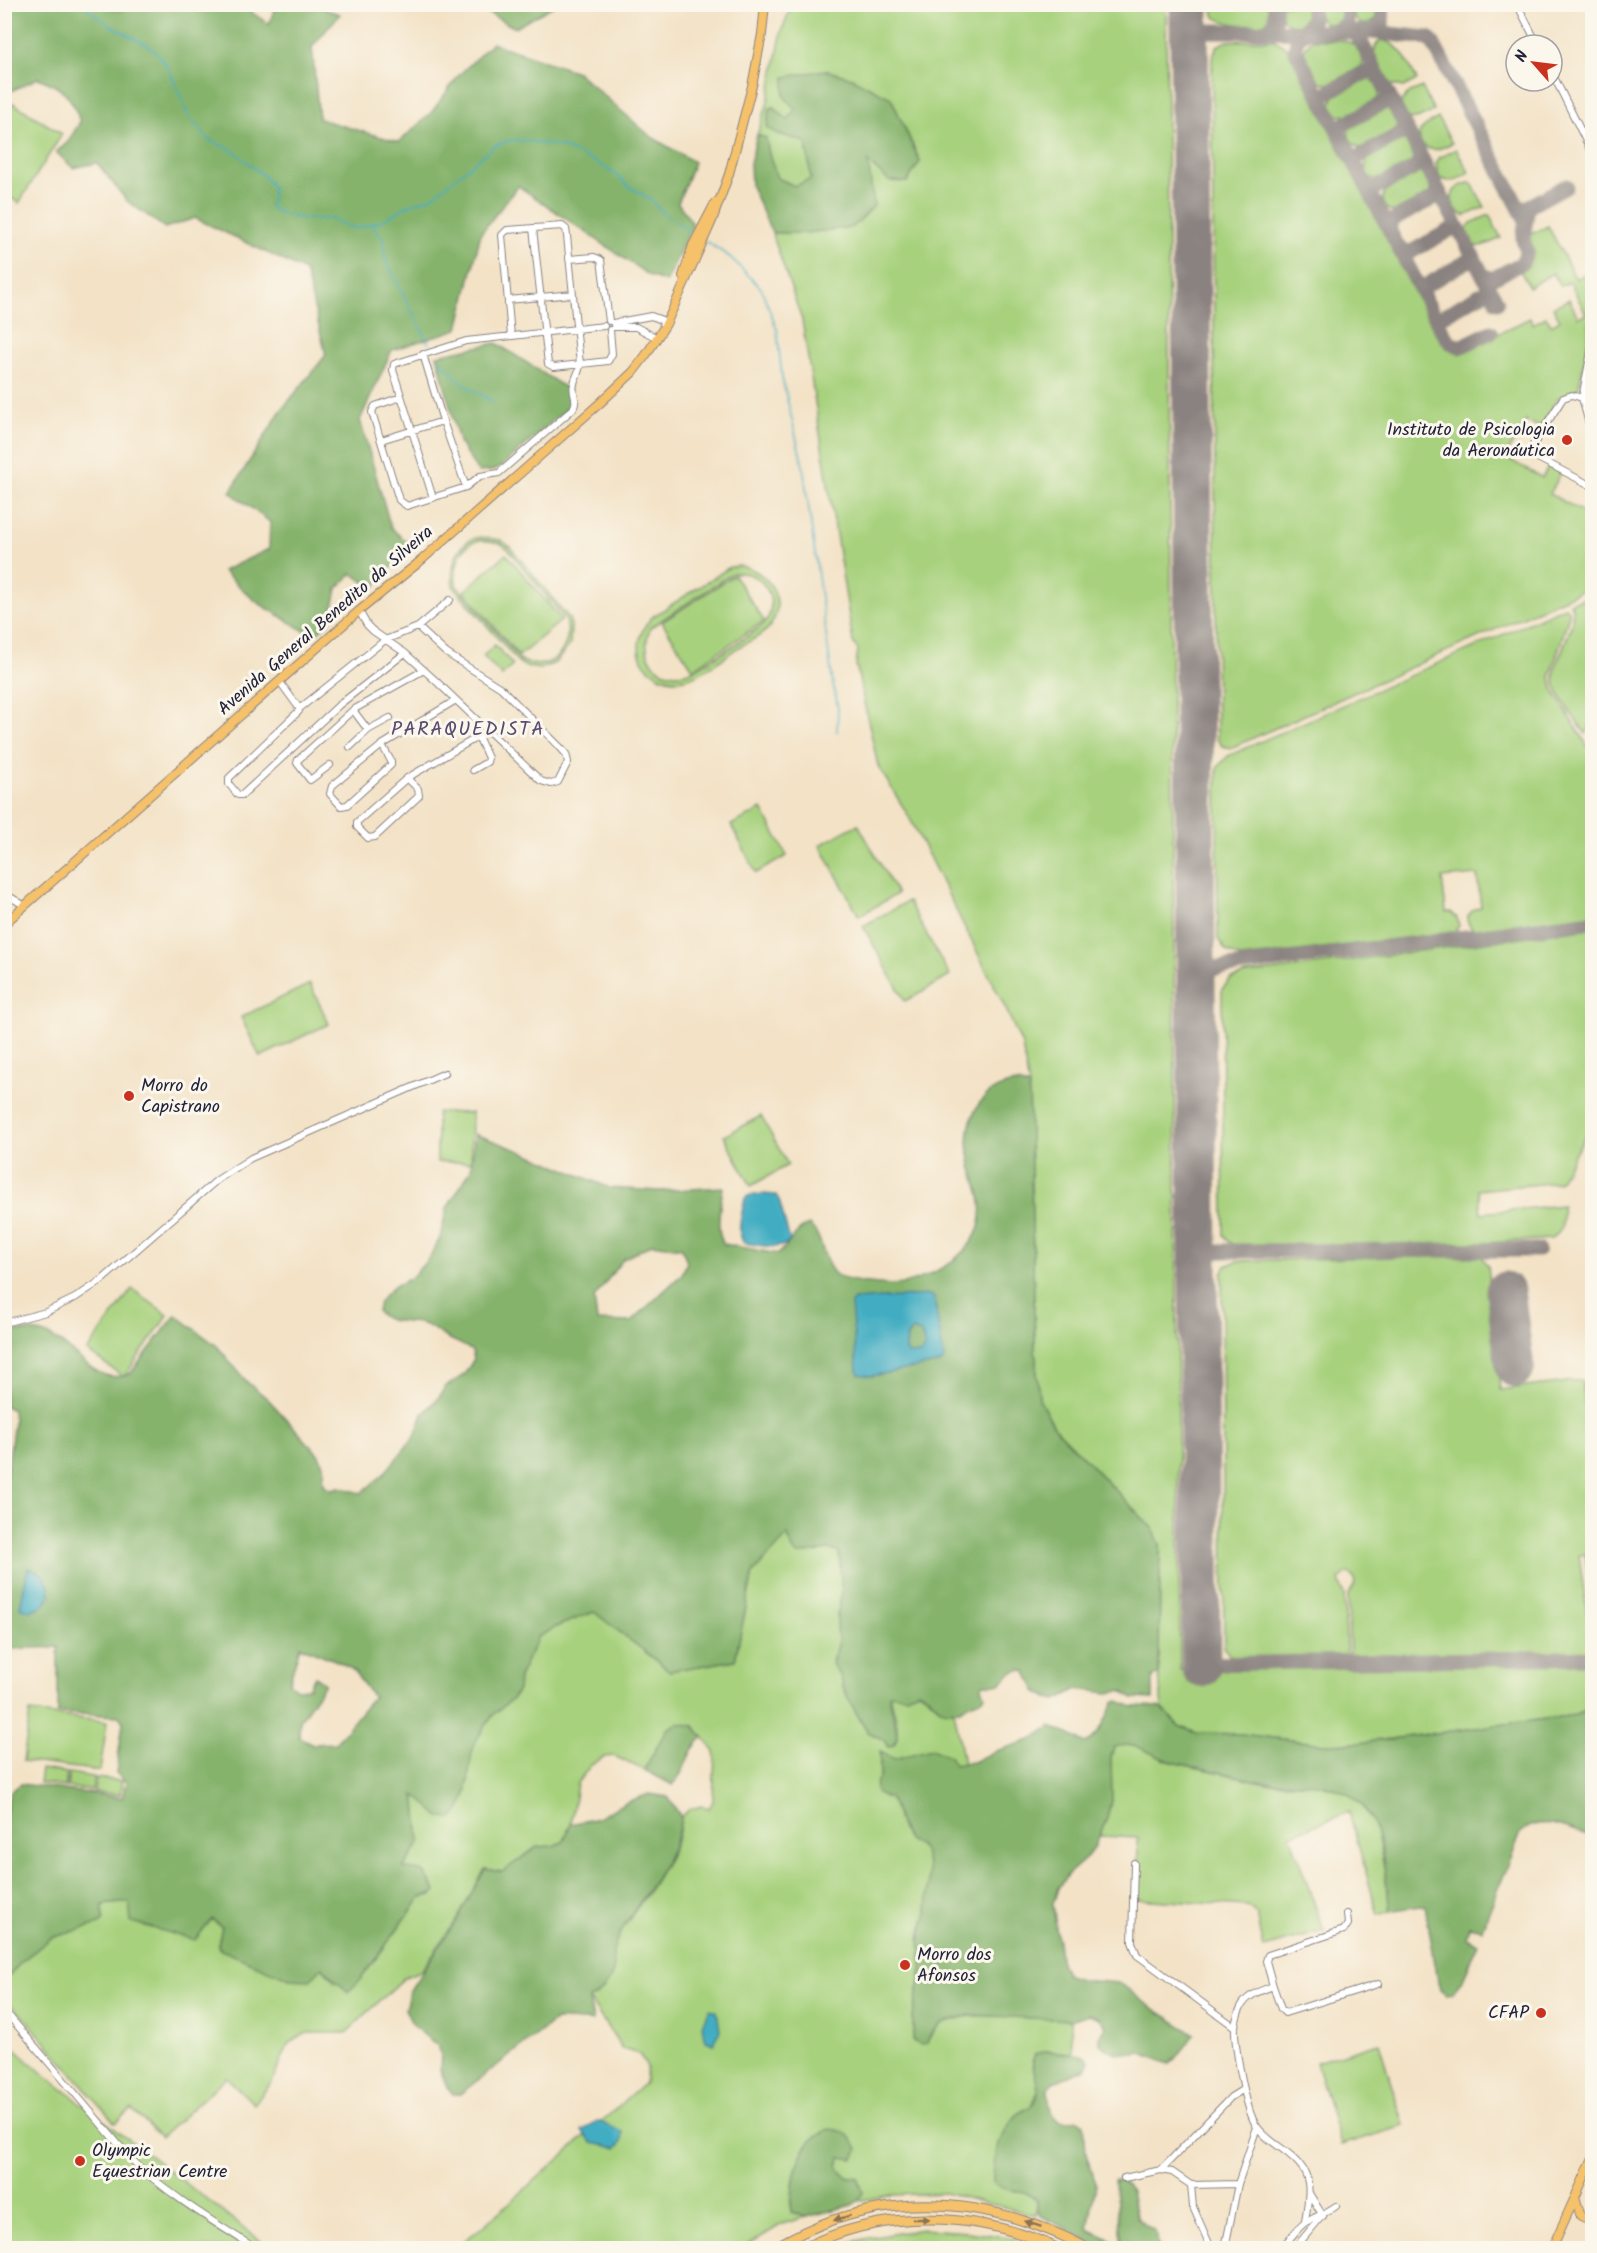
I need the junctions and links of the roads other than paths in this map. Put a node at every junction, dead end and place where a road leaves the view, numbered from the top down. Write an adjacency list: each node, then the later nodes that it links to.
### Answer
1 (765, 4): 13 (main road, Avenida General Benedito da Silveira)
2 (1517, 4): 3 (street)
3 (1532, 33)
4 (1562, 93): 5 (street)
5 (1593, 153)
6 (533, 228): 7 (street); 9 (street); 10 (street)
7 (570, 259): 8 (street); 11 (street)
8 (573, 294): 9 (street); 12 (street)
9 (540, 297): 10 (street); 14 (street)
10 (508, 300): 15 (street)
11 (610, 326): 12 (street); 13 (street); 13 (street); 18 (street)
12 (576, 329): 14 (street); 18 (street)
13 (660, 330): 29 (main road, Avenida General Benedito da Silveira)
14 (544, 332): 15 (street); 18 (street)
15 (511, 336): 17 (street)
16 (1593, 347): 20 (street)
17 (423, 354): 19 (street); 21 (street)
18 (580, 364): 26 (street)
19 (401, 397): 22 (street); 24 (street)
20 (1582, 398): 23 (street); 25 (street)
21 (443, 421): 22 (street); 26 (street)
22 (411, 431): 24 (street); 27 (street)
23 (1593, 435)
24 (381, 440): 27 (street)
25 (1593, 486)
26 (466, 487): 27 (street)
27 (433, 498)
28 (450, 600): 30 (street)
29 (359, 611): 31 (street); 34 (main road, Avenida General Benedito da Silveira)
30 (418, 627): 31 (street); 40 (street)
31 (385, 640): 32 (street); 36 (street)
32 (405, 653): 33 (street); 36 (street)
33 (424, 670): 35 (street); 37 (street)
34 (280, 682): 36 (street); 48 (main road, Avenida General Benedito da Silveira)
35 (456, 700): 40 (street); 42 (street)
36 (299, 710)
37 (353, 710): 39 (street); 44 (street)
38 (390, 718): 39 (street)
39 (368, 730): 43 (street)
40 (488, 731): 41 (street)
41 (478, 736): 45 (street); 46 (street)
42 (382, 745): 42 (street)
43 (350, 747)
44 (330, 765)
45 (472, 770)
46 (407, 778): 46 (street)
47 (4, 893): 48 (street)
48 (25, 906): 49 (main road, Avenida General Benedito da Silveira)
49 (4, 924)
50 (446, 1073): 51 (street)
51 (4, 1323)
52 (1134, 1863): 57 (street)
53 (1347, 1914): 55 (street)
54 (1378, 1984): 55 (street)
55 (1273, 1986): 57 (street)
56 (4, 2010): 73 (street)
57 (1235, 2027): 58 (street)
58 (1244, 2089): 59 (street); 61 (street)
59 (1257, 2127): 63 (street); 65 (street)
60 (1593, 2160): 66 (main road)
61 (1161, 2170): 62 (street); 64 (street)
62 (1124, 2178)
63 (1238, 2184): 64 (street); 79 (street)
64 (1191, 2185): 78 (street)
65 (1309, 2192): 68 (street); 71 (street)
66 (1575, 2200): 69 (main road); 70 (main road)
67 (1336, 2206): 68 (street)
68 (1323, 2216): 71 (street); 81 (street)
69 (1581, 2217): 70 (main road); 72 (main road)
70 (1566, 2219): 82 (main road)
71 (1305, 2222): 80 (street)
72 (1593, 2222)
73 (255, 2248)
74 (774, 2248): 77 (highway, one-way to 74)
75 (804, 2248): 76 (highway, one-way to 76)
76 (1057, 2248)
77 (1086, 2248)
78 (1211, 2248)
79 (1225, 2248)
80 (1279, 2248)
81 (1295, 2248)
82 (1552, 2248)

